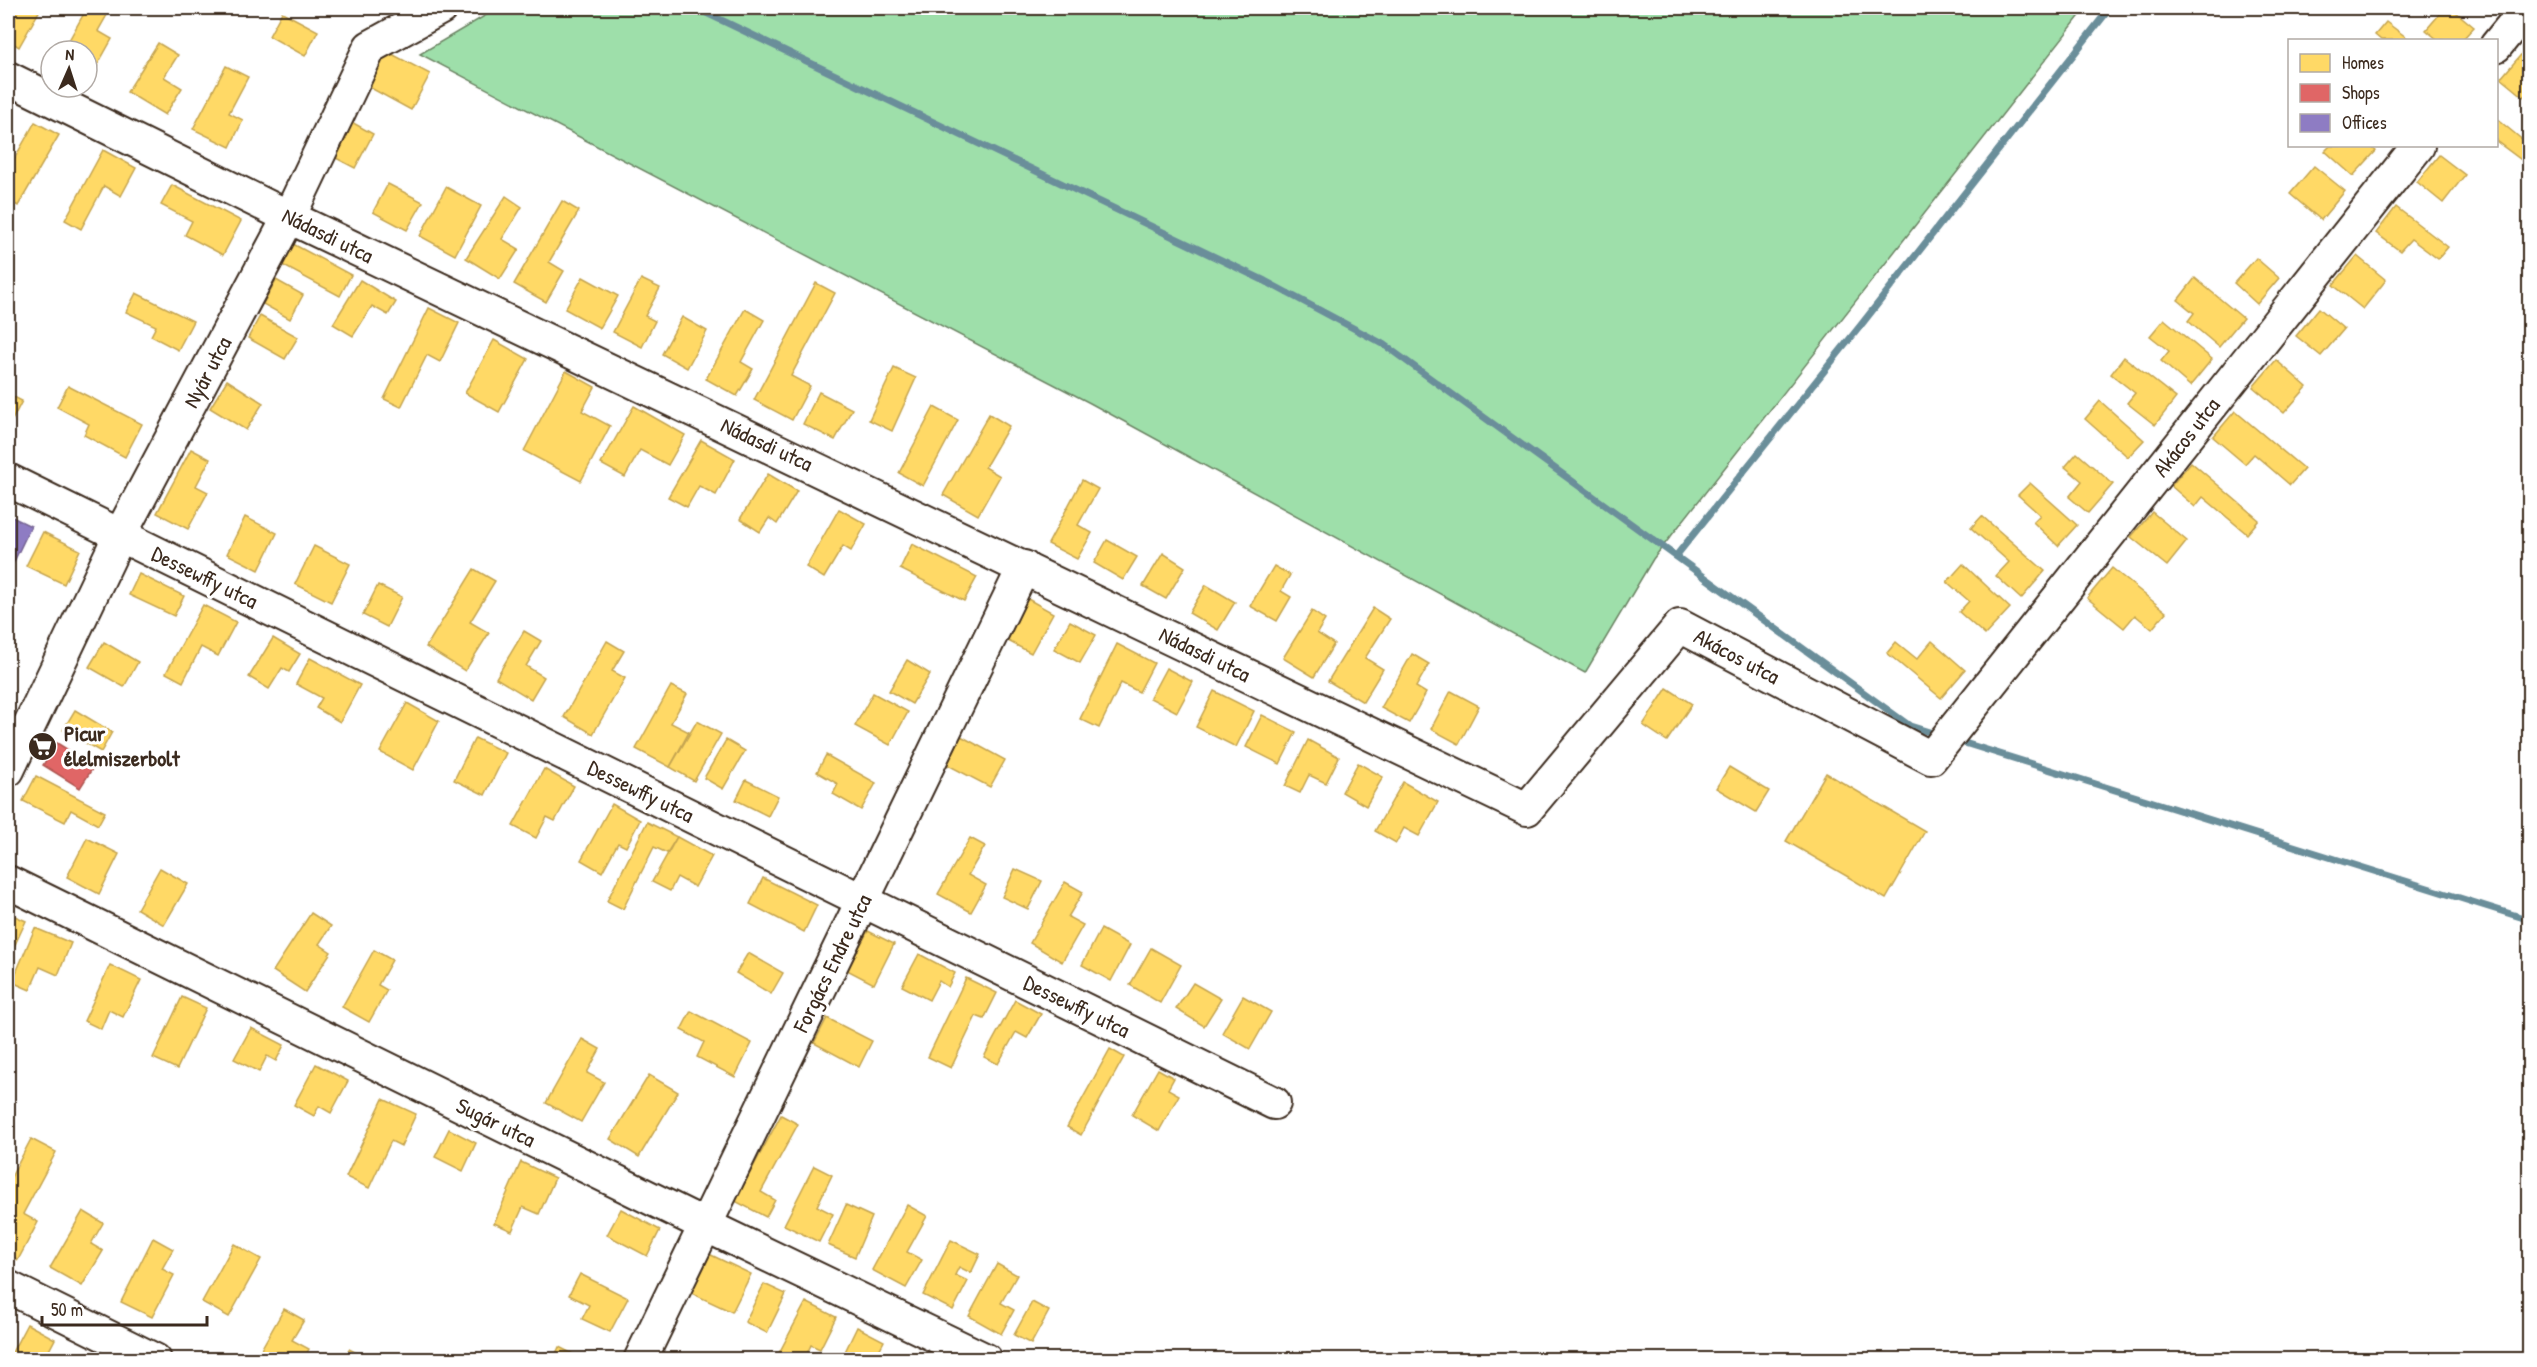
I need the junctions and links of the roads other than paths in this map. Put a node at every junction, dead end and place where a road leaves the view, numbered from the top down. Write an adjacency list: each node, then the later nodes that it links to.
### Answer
1 (441, 8): 6 (street, Nyár utca)
2 (2527, 8): 3 (street)
3 (2498, 44)
4 (8, 78): 6 (street, Nádasdi utca)
5 (2417, 147): 11 (street, Akácos utca)
6 (289, 217): 8 (street, Nyár utca); 9 (street, Nádasdi utca)
7 (8, 480): 8 (street, Dessewffy utca)
8 (120, 536): 10 (street, Nyár utca); 13 (street, Dessewffy utca)
9 (1024, 567): 11 (street, Nádasdi utca); 13 (street, Forgács Endre utca)
10 (8, 770)
11 (1527, 809)
12 (8, 882): 15 (street, Sugár utca)
13 (863, 899): 14 (street, Dessewffy utca); 15 (street, Forgács Endre utca)
14 (1274, 1103)
15 (705, 1225): 18 (street, Forgács Endre utca); 19 (street, Sugár utca)
16 (8, 1287): 17 (street)
17 (155, 1359)
18 (640, 1359)
19 (986, 1359)

